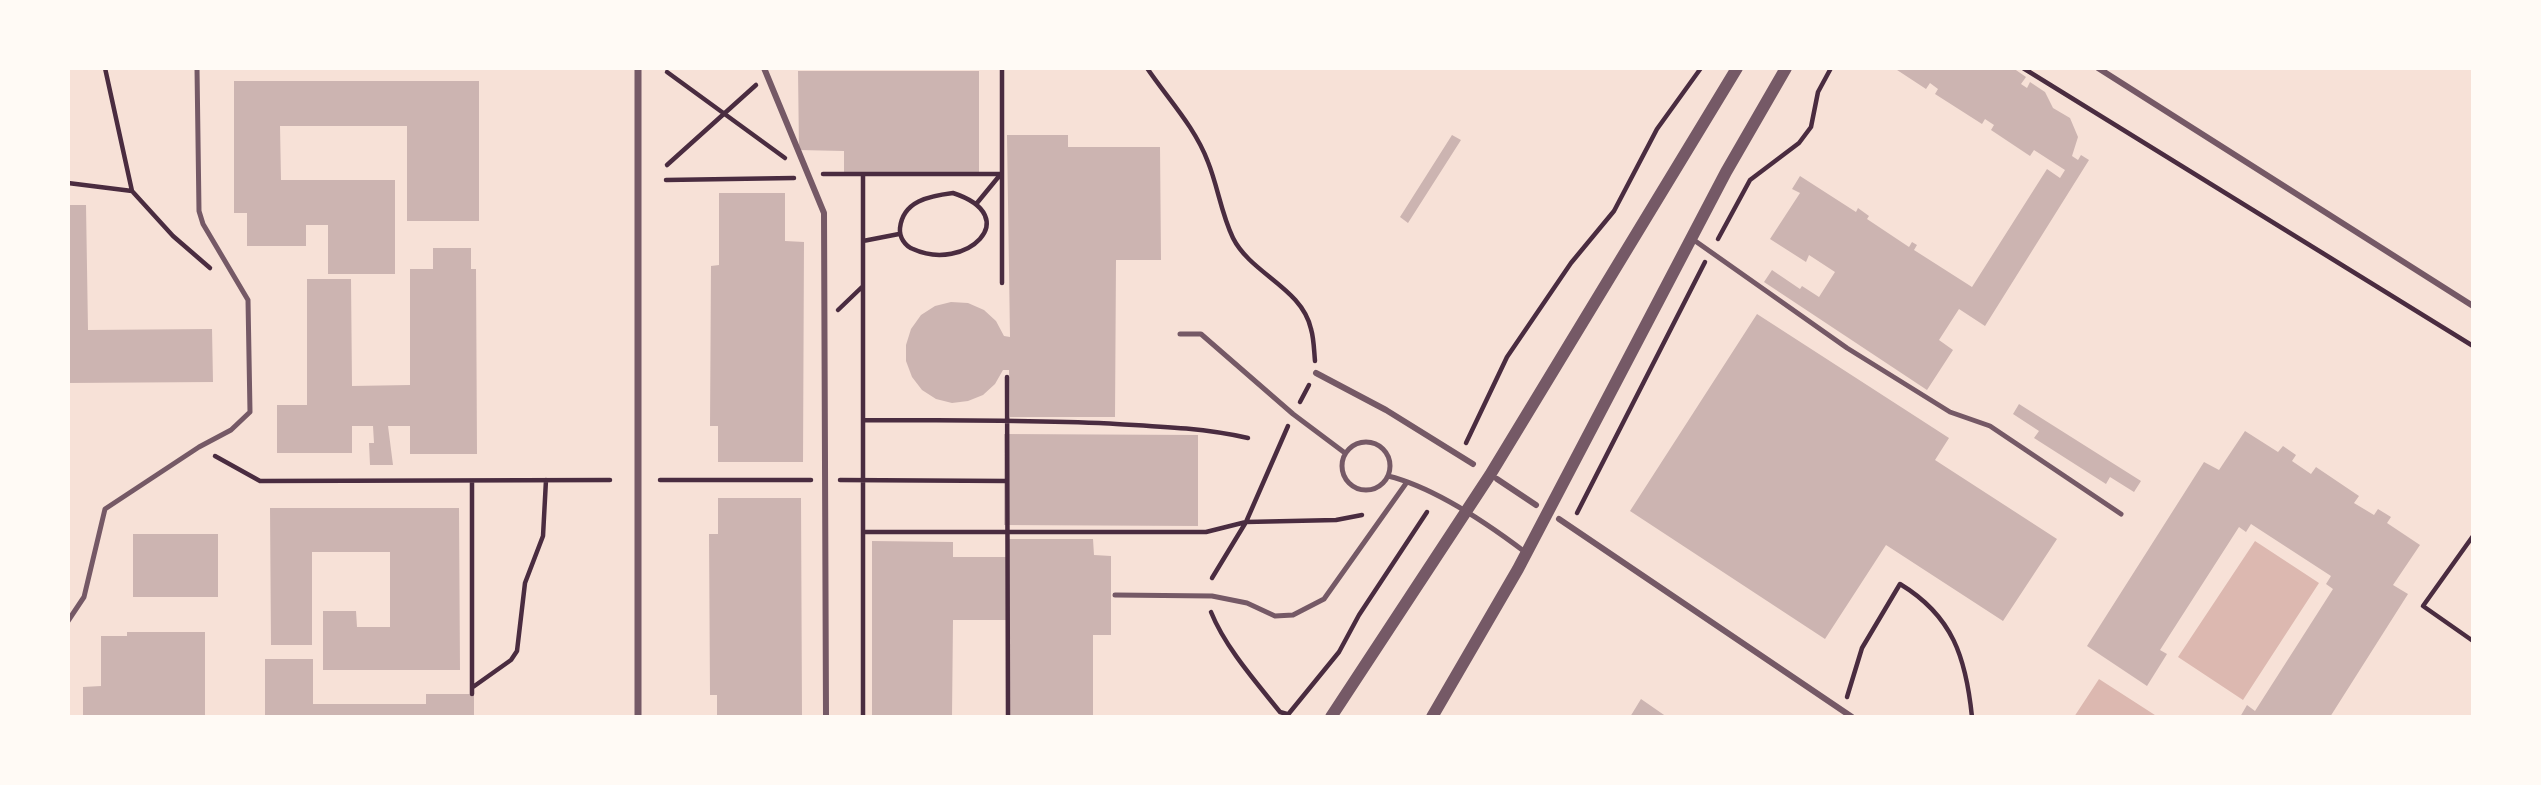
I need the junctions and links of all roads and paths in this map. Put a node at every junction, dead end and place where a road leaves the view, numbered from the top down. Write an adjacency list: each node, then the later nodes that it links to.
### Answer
1 (105, 68): 23 (path)
2 (197, 68): 42 (lane)
3 (638, 68): 73 (street)
4 (1002, 68): 20 (path)
5 (1147, 68): 36 (path)
6 (1701, 68): 44 (path)
7 (1737, 68): 54 (street)
8 (1786, 68): 26 (street)
9 (1830, 68): 28 (path)
10 (2023, 68): 15 (path)
11 (2035, 68): 15 (path)
12 (2098, 68): 32 (street)
13 (667, 72): 16 (path)
14 (766, 72): 16 (path); 18 (street)
15 (2032, 74): 35 (path)
16 (724, 114): 17 (path); 18 (path)
17 (667, 166)
18 (808, 174): 19 (path); 21 (path); 33 (street)
19 (863, 174): 20 (path); 27 (path)
20 (1001, 174): 24 (path); 30 (path)
21 (667, 180)
22 (68, 183): 23 (path)
23 (132, 191): 29 (path)
24 (977, 204): 25 (path); 25 (path)
25 (899, 234): 27 (path)
26 (1691, 239): 28 (lane); 63 (street)
27 (863, 240): 31 (path)
28 (1711, 251): 55 (lane); 59 (path)
29 (220, 276)
30 (1002, 283)
31 (863, 286): 33 (path); 40 (path)
32 (2473, 306)
33 (825, 314): 74 (street)
34 (1180, 334): 38 (lane)
35 (2473, 346)
36 (1316, 373): 38 (path); 44 (street)
37 (1007, 377): 39 (path)
38 (1293, 414): 43 (lane); 58 (path)
39 (1007, 419): 40 (path); 41 (path); 61 (path)
40 (863, 420): 60 (path)
41 (1248, 438)
42 (199, 447): 50 (path); 67 (lane)
43 (1345, 453): 46 (lane); 46 (lane)
44 (1461, 456): 45 (street)
45 (1473, 464)
46 (1388, 476): 51 (lane)
47 (1497, 479): 52 (street)
48 (546, 480): 49 (path); 50 (path); 69 (path)
49 (610, 480)
50 (472, 481): 69 (path)
51 (1407, 482): 54 (lane); 65 (lane)
52 (1536, 505)
53 (1427, 512): 72 (path)
54 (1464, 512): 63 (lane); 77 (street)
55 (2121, 514)
56 (1362, 515): 58 (path)
57 (1559, 519): 59 (street)
58 (1246, 522): 61 (path); 64 (path)
59 (1571, 527): 71 (street)
60 (863, 532): 61 (path); 75 (path)
61 (1008, 533): 76 (path)
62 (2473, 536): 68 (path)
63 (1525, 552): 78 (street)
64 (1212, 578)
65 (1115, 595)
66 (1211, 612): 72 (path)
67 (68, 621)
68 (2473, 641)
69 (472, 687): 70 (path)
70 (472, 694)
71 (1843, 711): 79 (street); 80 (path)
72 (1287, 715)
73 (638, 717)
74 (826, 717)
75 (863, 717)
76 (1008, 717)
77 (1331, 717)
78 (1432, 717)
79 (1852, 717)
80 (1972, 717)

